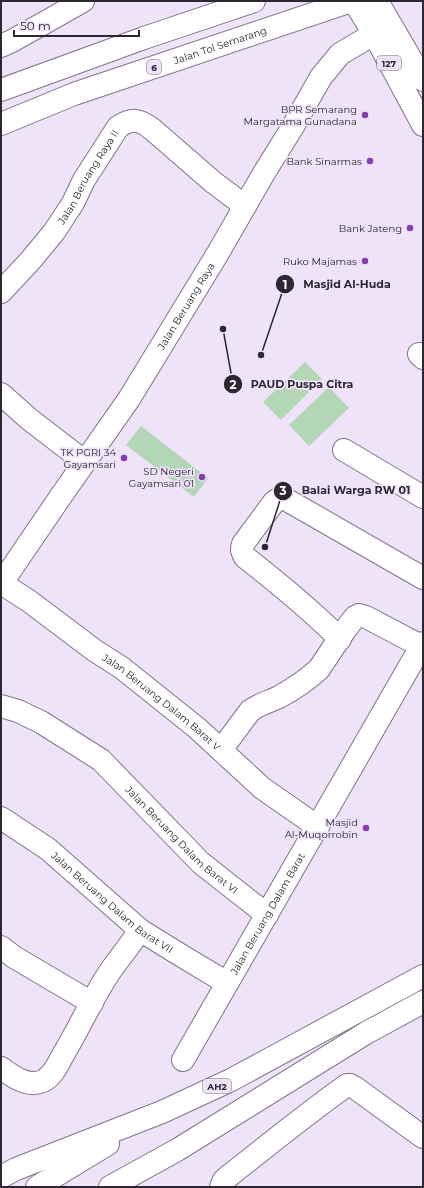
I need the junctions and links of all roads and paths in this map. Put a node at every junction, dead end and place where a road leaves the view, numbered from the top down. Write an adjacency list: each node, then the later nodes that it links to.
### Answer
1 (254, 1): 9 (main road)
2 (350, 1): 10 (main road, Jalan Tol Semarang / 6)
3 (354, 1): 6 (main road, 127)
4 (377, 1): 8 (main road, 127)
5 (78, 2): 7 (main road)
6 (374, 34): 11 (main road, 127); 12 (main road, Jalan Beruang Raya)
7 (1, 46)
8 (423, 80)
9 (1, 90)
10 (1, 124)
11 (423, 125)
12 (245, 206): 13 (main road, Jalan Beruang Raya II); 16 (main road, Jalan Beruang Raya)
13 (1, 292)
14 (1, 394): 16 (main road)
15 (344, 450): 17 (main road)
16 (85, 462): 19 (main road, Jalan Beruang Raya)
17 (423, 497)
18 (423, 578): 20 (main road)
19 (1, 584): 23 (main road, Jalan Beruang Dalam Barat V)
20 (340, 639): 21 (main road); 23 (main road)
21 (422, 645): 25 (main road, Jalan Beruang Dalam Barat)
22 (1, 706): 26 (main road, Jalan Beruang Dalam Barat VI)
23 (221, 750): 25 (main road, Jalan Beruang Dalam Barat V)
24 (1, 818): 27 (main road, Jalan Beruang Dalam Barat VII)
25 (318, 827): 26 (main road, Jalan Beruang Dalam Barat)
26 (267, 915): 30 (main road, Jalan Beruang Dalam Barat)
27 (140, 930): 30 (main road, Jalan Beruang Dalam Barat VII); 32 (main road)
28 (1, 947): 32 (main road)
29 (423, 976): 35 (main road, AH2)
30 (227, 983): 33 (main road, Jalan Beruang Dalam Barat)
31 (423, 1002): 37 (main road)
32 (92, 1003): 34 (main road)
33 (183, 1060)
34 (1, 1068)
35 (162, 1112): 38 (main road, AH2); 39 (main road, AH2)
36 (423, 1137): 42 (main road)
37 (176, 1150): 40 (main road); 41 (main road)
38 (1, 1177)
39 (37, 1187)
40 (110, 1187)
41 (130, 1187)
42 (221, 1187)

